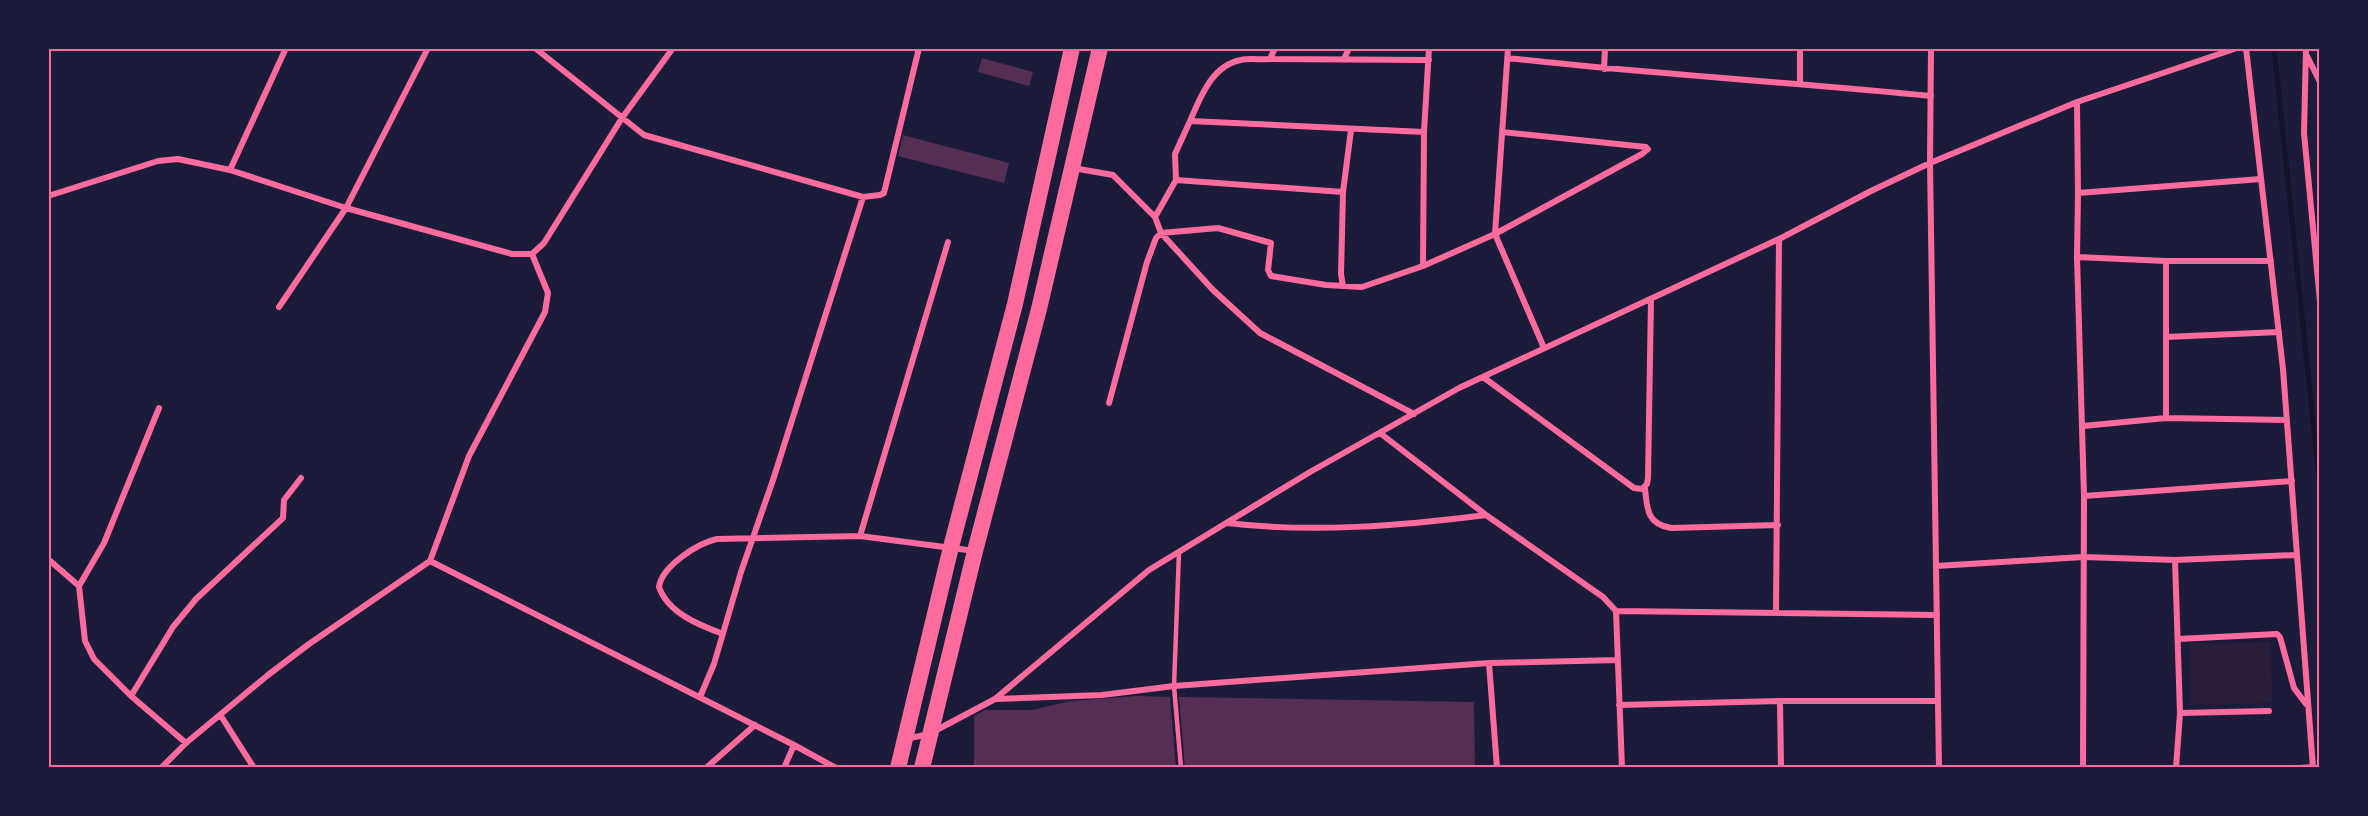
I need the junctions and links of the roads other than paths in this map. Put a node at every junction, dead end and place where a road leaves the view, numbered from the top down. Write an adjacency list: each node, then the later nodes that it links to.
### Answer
1 (286, 48): 34 (street)
2 (428, 48): 41 (street)
3 (535, 48): 27 (street)
4 (673, 48): 27 (street)
5 (919, 48): 40 (street)
6 (1072, 48): 76 (highway)
7 (1100, 48): 33 (highway)
8 (1275, 48): 19 (street)
9 (1349, 48): 20 (street)
10 (1429, 48): 21 (street)
11 (1508, 48): 18 (street)
12 (1605, 48): 22 (street)
13 (1800, 48): 24 (street)
14 (1931, 48): 25 (street)
15 (2237, 48): 26 (street)
16 (2246, 48): 35 (street)
17 (2305, 50): 23 (street); 54 (street)
18 (1508, 58): 22 (street); 31 (street)
19 (1270, 59): 20 (street); 28 (street)
20 (1344, 59): 21 (street)
21 (1429, 60): 30 (street)
22 (1604, 69): 24 (street)
23 (2320, 82)
24 (1800, 83): 25 (street)
25 (1931, 96): 32 (street)
26 (2077, 102): 32 (street); 38 (street)
27 (622, 118): 40 (street); 47 (street)
28 (1190, 121): 29 (street); 36 (street)
29 (1351, 130): 30 (street); 37 (street)
30 (1424, 132): 51 (street)
31 (1502, 132): 44 (street); 44 (street)
32 (1930, 164): 45 (street); 84 (street)
33 (1072, 168): 42 (street); 77 (highway)
34 (230, 170): 39 (street); 41 (street)
35 (2261, 179): 38 (street); 50 (street)
36 (1176, 180): 37 (street); 42 (street)
37 (1343, 192): 52 (street)
38 (2078, 193): 48 (street)
39 (48, 196)
40 (863, 197): 75 (street)
41 (346, 208): 47 (street); 55 (street)
42 (1155, 217): 43 (street)
43 (1161, 232): 52 (street); 60 (street); 62 (street)
44 (1495, 234): 51 (street); 58 (street)
45 (1779, 239): 53 (street); 73 (street)
46 (948, 242): 74 (street)
47 (532, 254): 83 (street)
48 (2077, 257): 49 (street); 65 (street)
49 (2166, 261): 50 (street); 57 (street)
50 (2271, 261): 56 (street)
51 (1423, 266): 52 (street)
52 (1343, 286)
53 (1651, 299): 58 (street); 69 (street)
54 (2320, 301)
55 (279, 307)
56 (2279, 332): 57 (street); 64 (street)
57 (2166, 337): 63 (street)
58 (1544, 348): 59 (street)
59 (1483, 377): 62 (street); 69 (street)
60 (1109, 403)
61 (159, 408): 85 (street)
62 (1414, 414): 66 (street)
63 (2166, 418): 64 (street); 65 (street)
64 (2287, 420): 68 (street)
65 (2083, 426): 70 (street)
66 (1380, 433): 71 (street); 72 (street)
67 (301, 478): 94 (street)
68 (2292, 481): 70 (street); 79 (street)
69 (1645, 488): 73 (street)
70 (2085, 496): 80 (street)
71 (1486, 515): 72 (street); 86 (street)
72 (1226, 523): 78 (street)
73 (1778, 525): 87 (street)
74 (860, 536): 75 (street); 76 (street)
75 (752, 540): 89 (street); 89 (street)
76 (951, 547): 77 (street); 106 (highway)
77 (975, 551): 105 (highway)
78 (1179, 552): 93 (lane); 96 (street)
79 (2297, 555): 82 (street); 100 (street)
80 (2083, 557): 82 (street); 84 (street); 122 (street)
81 (48, 559): 85 (street)
82 (2175, 560): 90 (street)
83 (430, 561): 95 (street); 103 (street)
84 (1936, 566): 88 (street)
85 (79, 586): 94 (street)
86 (1616, 611): 87 (street); 91 (street)
87 (1776, 612): 88 (street)
88 (1937, 615): 98 (street)
89 (723, 634): 95 (street)
90 (2178, 639): 100 (street); 102 (street)
91 (1618, 660): 92 (street); 99 (street)
92 (1489, 663): 93 (street); 118 (street)
93 (1174, 686): 96 (street); 117 (lane)
94 (131, 696): 107 (street)
95 (700, 697): 104 (street)
96 (995, 699): 105 (street)
97 (1780, 701): 98 (street); 99 (street); 120 (street)
98 (1938, 701): 121 (street)
99 (1619, 705): 119 (street)
100 (2307, 705): 109 (street)
101 (2270, 711): 102 (street)
102 (2180, 713): 123 (street)
103 (221, 716): 107 (street); 111 (street)
104 (754, 725): 108 (street); 112 (street)
105 (929, 734): 106 (street); 116 (highway)
106 (904, 739): 115 (highway)
107 (186, 743): 110 (street)
108 (794, 745): 113 (street); 114 (street)
109 (2313, 767): 124 (street)
110 (161, 768)
111 (254, 768)
112 (706, 768)
113 (784, 768)
114 (836, 768)
115 (898, 768)
116 (922, 768)
117 (1181, 768)
118 (1497, 768)
119 (1622, 768)
120 (1781, 768)
121 (1939, 768)
122 (2084, 768)
123 (2176, 768)
124 (2300, 768)

